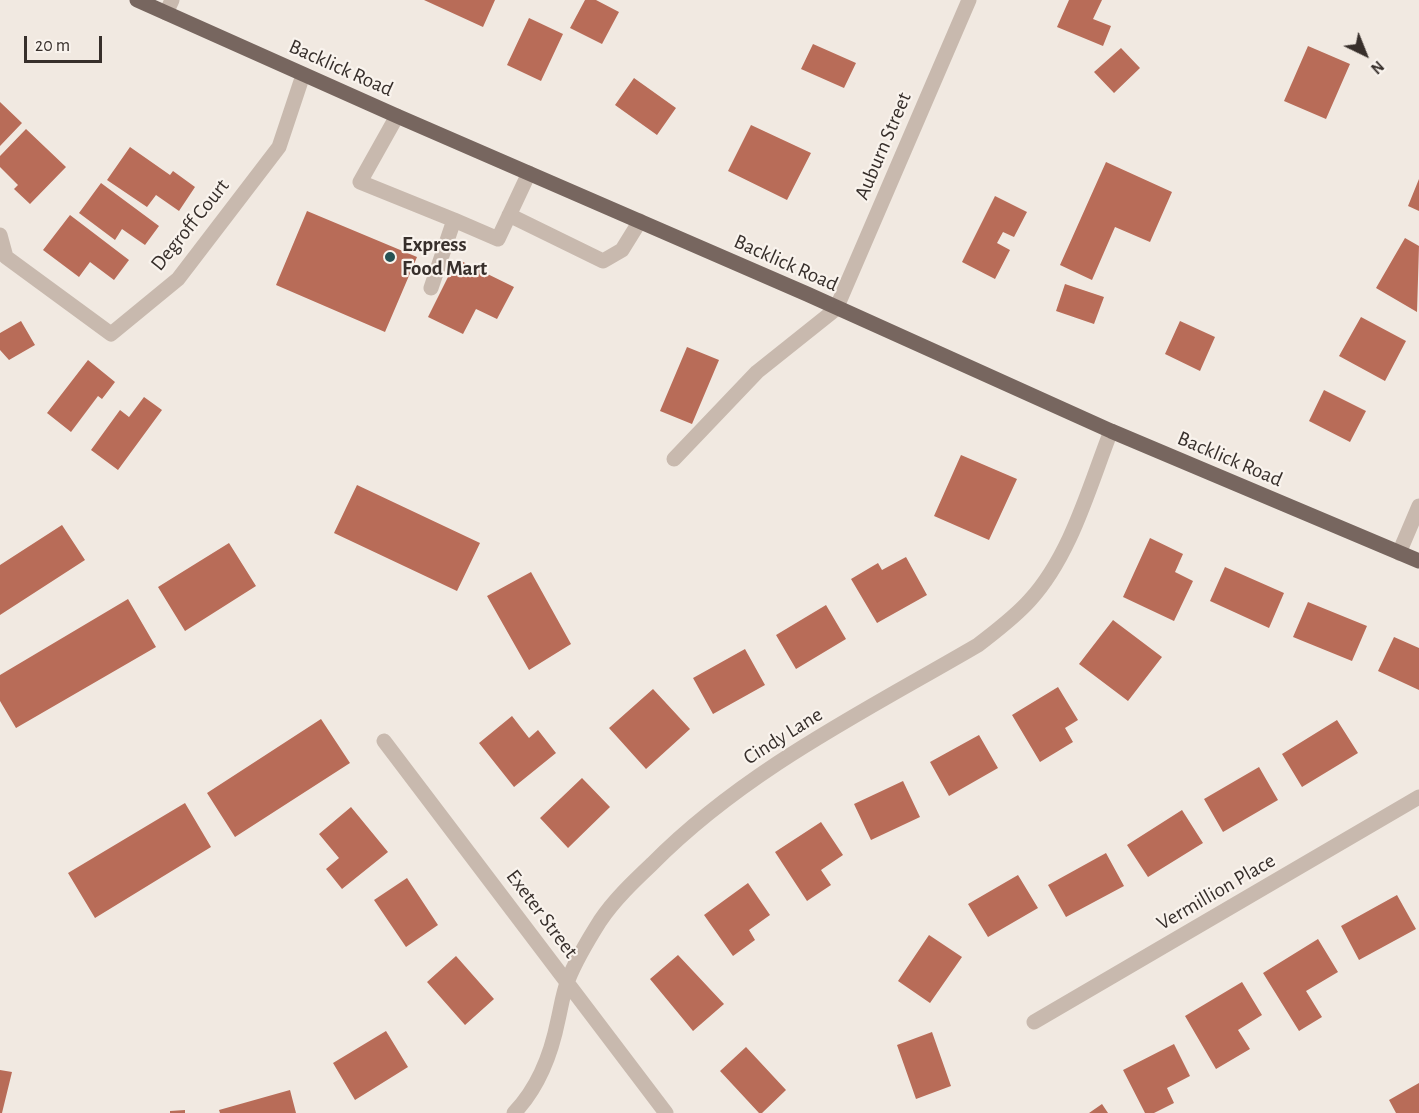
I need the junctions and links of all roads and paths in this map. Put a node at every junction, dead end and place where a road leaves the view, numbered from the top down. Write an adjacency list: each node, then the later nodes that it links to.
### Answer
1 (137, 0): 3 (main road, Backlick Road)
2 (969, 0): 12 (street, Auburn Street)
3 (169, 6): 4 (main road, Backlick Road)
4 (303, 75): 5 (main road, Backlick Road); 10 (street, Degroff Court)
5 (397, 116): 6 (main road, Backlick Road); 8 (street)
6 (529, 173): 7 (street); 9 (main road, Backlick Road)
7 (509, 215): 8 (street); 9 (street)
8 (454, 220): 11 (street)
9 (640, 221): 12 (main road, Backlick Road)
10 (0, 235)
11 (431, 288)
12 (836, 309): 13 (main road, Backlick Road); 14 (street)
13 (1111, 431): 16 (main road, Backlick Road); 20 (street, Cindy Lane)
14 (674, 459)
15 (1419, 506): 16 (street)
16 (1399, 553): 17 (main road, Backlick Road)
17 (1419, 561)
18 (384, 741): 20 (street, Exeter Street)
19 (1419, 797): 21 (street, Vermillion Place)
20 (567, 982): 22 (street, Cindy Lane); 23 (street, Exeter Street)
21 (1034, 1022)
22 (514, 1113)
23 (666, 1113)

